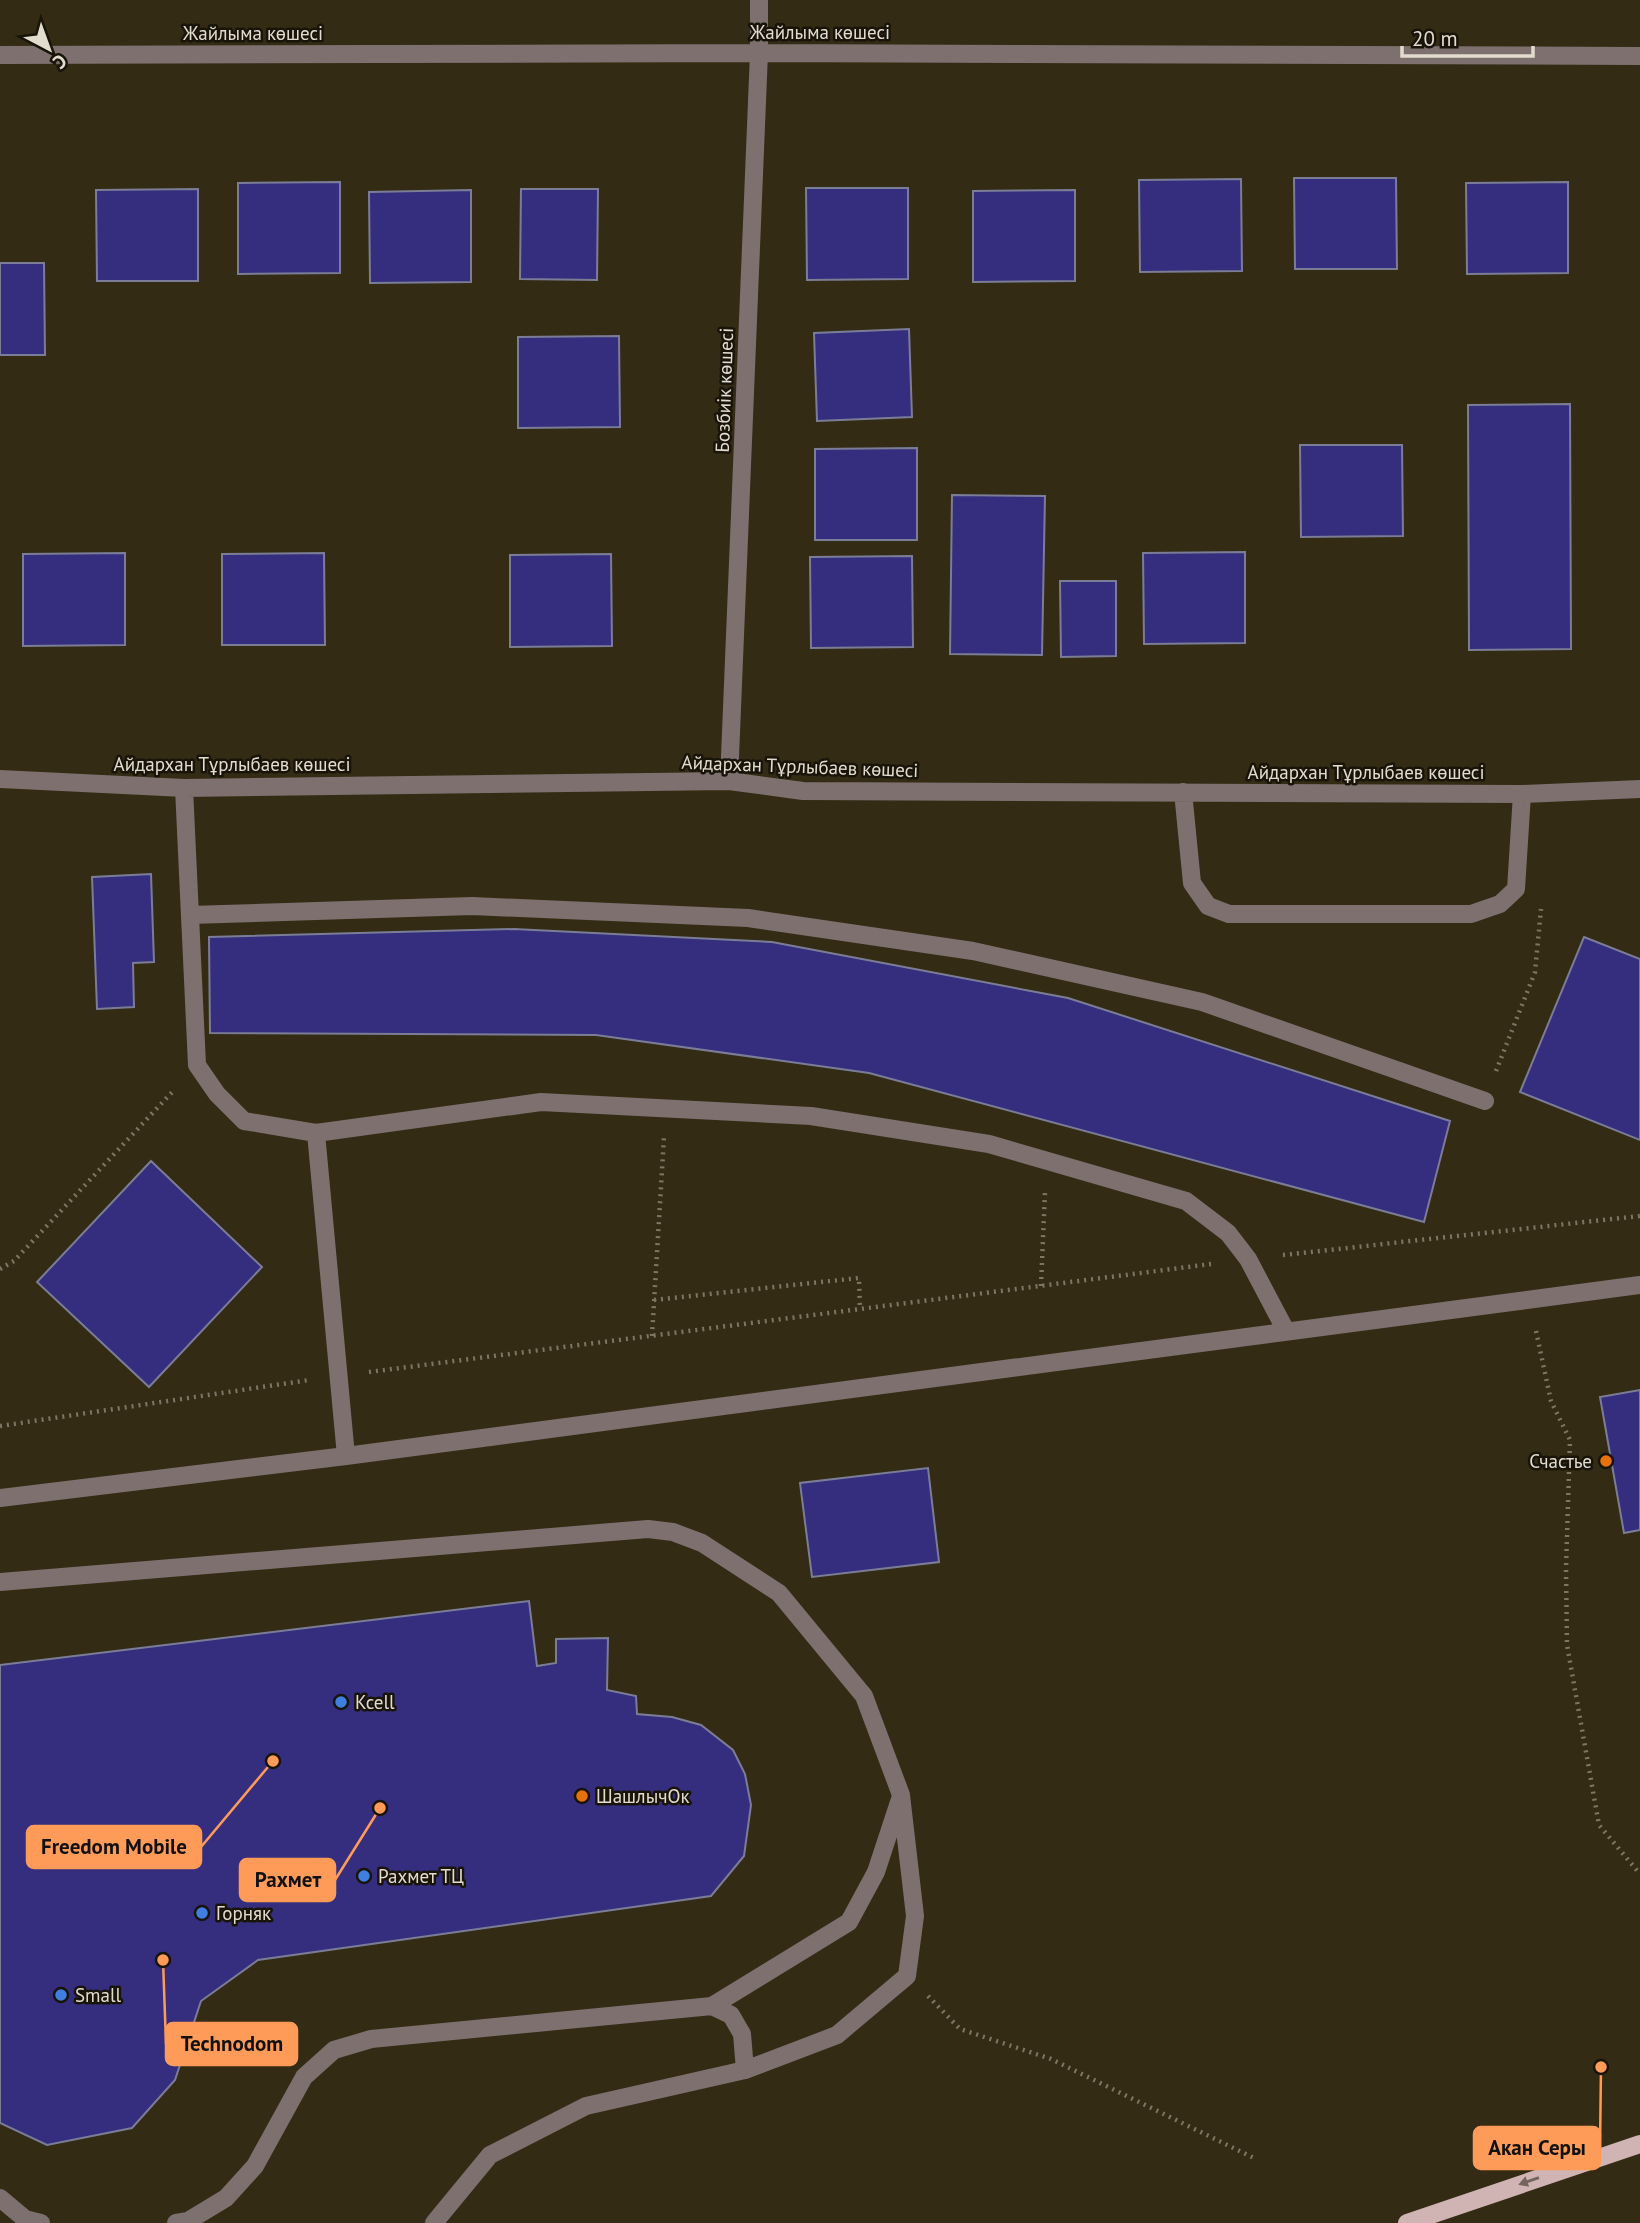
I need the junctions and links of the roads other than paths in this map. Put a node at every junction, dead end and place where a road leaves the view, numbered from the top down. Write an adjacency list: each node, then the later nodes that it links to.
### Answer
1 (759, 0): 2 (street, Бозбиік көшесі)
2 (759, 53): 3 (street, Жайлыма көшесі); 4 (street, Жайлыма көшесі); 6 (street, Бозбиік көшесі)
3 (0, 55)
4 (1640, 56)
5 (0, 779): 7 (street, Айдархан Тұрлыбаев көшесі)
6 (729, 781): 7 (street, Айдархан Тұрлыбаев көшесі); 9 (street, Айдархан Тұрлыбаев көшесі)
7 (184, 788): 11 (street)
8 (1640, 789): 10 (street, Айдархан Тұрлыбаев көшесі)
9 (1183, 792): 10 (street, Айдархан Тұрлыбаев көшесі); 10 (street)
10 (1522, 794)
11 (190, 915): 12 (street); 13 (street)
12 (1485, 1101)
13 (316, 1133): 15 (street); 16 (street)
14 (1640, 1285): 15 (street)
15 (1286, 1331): 16 (street)
16 (346, 1456): 17 (street)
17 (0, 1498)
18 (0, 1582): 19 (street)
19 (901, 1795): 20 (street); 21 (street)
20 (712, 2006): 21 (street); 25 (street)
21 (745, 2070): 26 (street)
22 (1640, 2144): 27 (main road, one-way to 27)
23 (0, 2198): 24 (street)
24 (41, 2223)
25 (176, 2223)
26 (433, 2223)
27 (1407, 2223)

